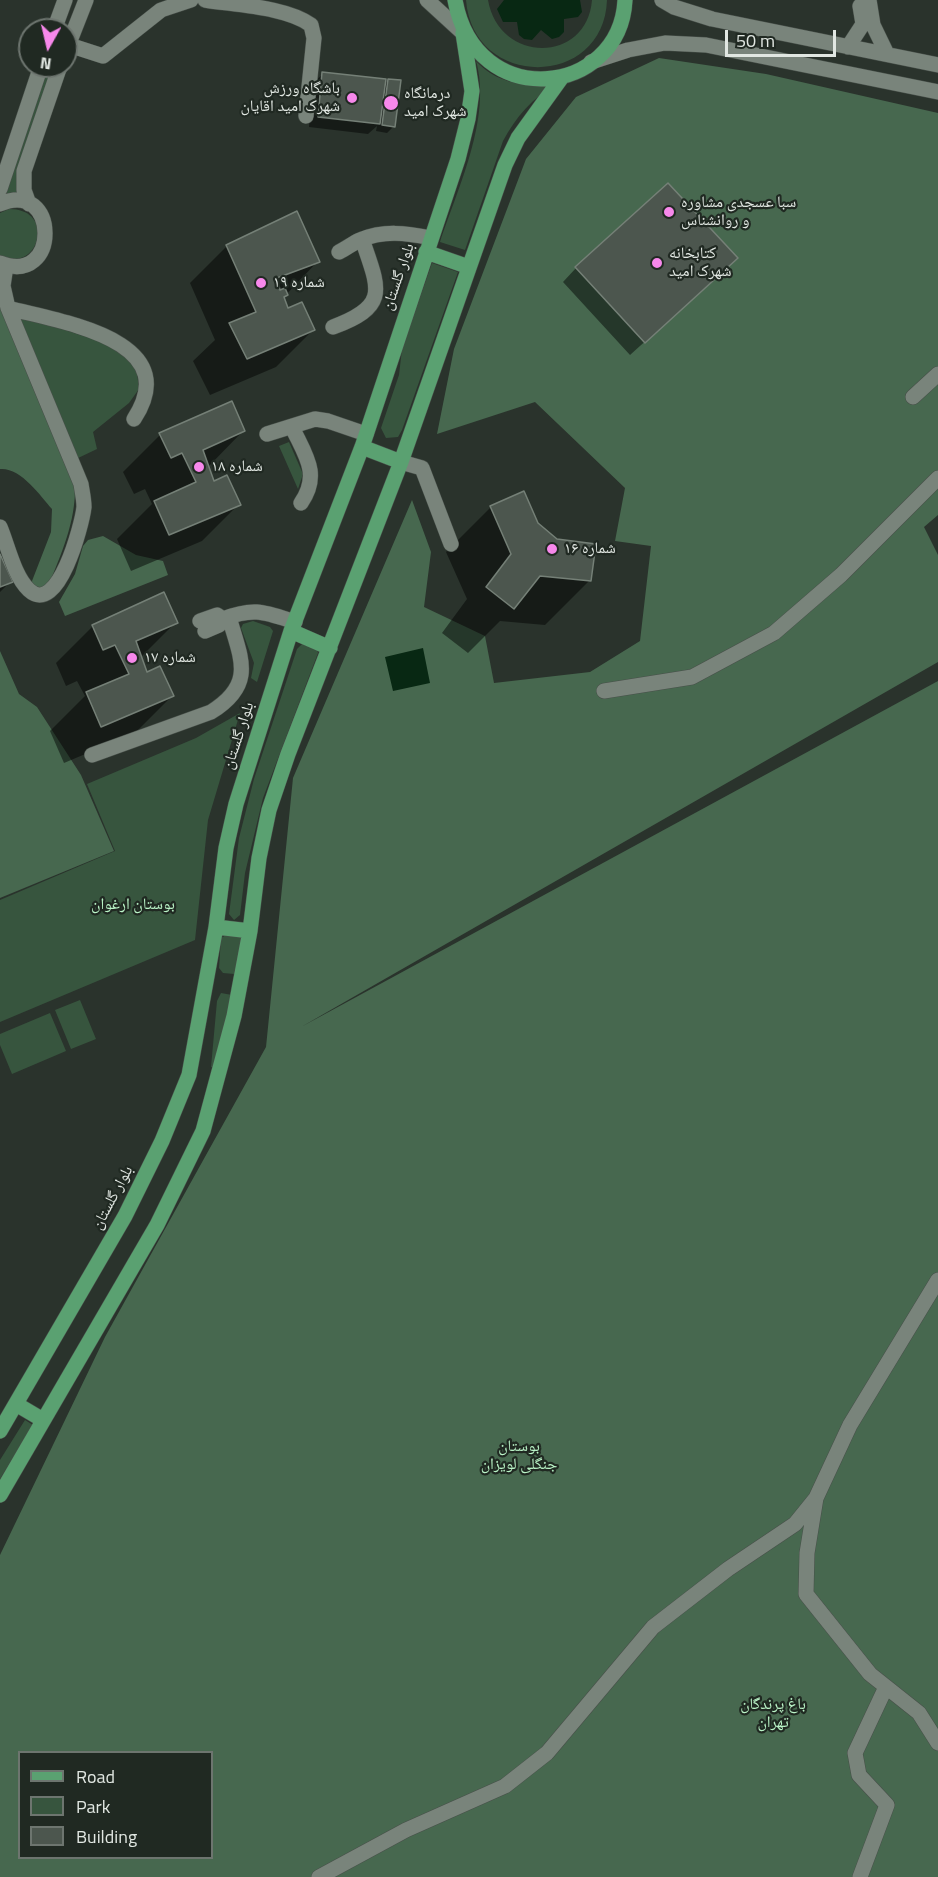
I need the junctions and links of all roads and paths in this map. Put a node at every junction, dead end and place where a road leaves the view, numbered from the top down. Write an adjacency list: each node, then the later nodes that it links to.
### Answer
1 (65, 0): 11 (street)
2 (86, 0): 12 (street)
3 (191, 0): 15 (street)
4 (205, 0): 23 (street)
5 (427, 0): 13 (street)
6 (455, 0): 13 (main road, بلوار گلستان)
7 (625, 0): 17 (main road)
8 (662, 0): 14 (street)
9 (859, 0): 14 (street)
10 (869, 0): 16 (street)
11 (58, 18)
12 (78, 20)
13 (463, 33): 19 (main road); 28 (main road, بلوار گلستان)
14 (848, 47): 16 (street)
15 (78, 50)
16 (887, 54): 18 (street)
17 (591, 62): 19 (main road); 22 (street)
18 (938, 64)
19 (562, 77): 31 (main road)
20 (37, 78): 24 (street)
21 (56, 78): 26 (street)
22 (938, 92)
23 (306, 116)
24 (0, 189)
25 (0, 204): 26 (street)
26 (29, 204): 30 (street)
27 (359, 240): 28 (street); 29 (street); 33 (street)
28 (429, 245): 31 (main road); 39 (main road, بلوار گلستان)
29 (338, 247)
30 (3, 264): 32 (street)
31 (469, 267): 40 (main road)
32 (8, 308): 36 (street); 43 (street)
33 (333, 327)
34 (938, 374): 35 (street)
35 (913, 397)
36 (134, 419)
37 (289, 428): 38 (street); 39 (street); 42 (street)
38 (269, 438)
39 (364, 440): 40 (main road); 47 (main road, بلوار گلستان)
40 (401, 462): 44 (street); 48 (main road)
41 (938, 478): 49 (street)
42 (301, 503)
43 (0, 527)
44 (451, 544)
45 (226, 618): 46 (street); 47 (street); 50 (street)
46 (202, 626)
47 (293, 626): 48 (main road); 51 (main road, بلوار گلستان)
48 (330, 648): 52 (main road)
49 (604, 691)
50 (92, 755)
51 (216, 927): 52 (main road); 54 (main road, بلوار گلستان)
52 (250, 932): 55 (main road)
53 (938, 1280): 58 (street)
54 (16, 1404): 55 (main road); 56 (main road, بلوار گلستان)
55 (40, 1425): 57 (main road)
56 (0, 1431)
57 (0, 1495)
58 (816, 1498): 59 (street); 61 (street)
59 (886, 1687): 60 (street); 62 (street)
60 (938, 1743)
61 (319, 1877)
62 (860, 1877)

